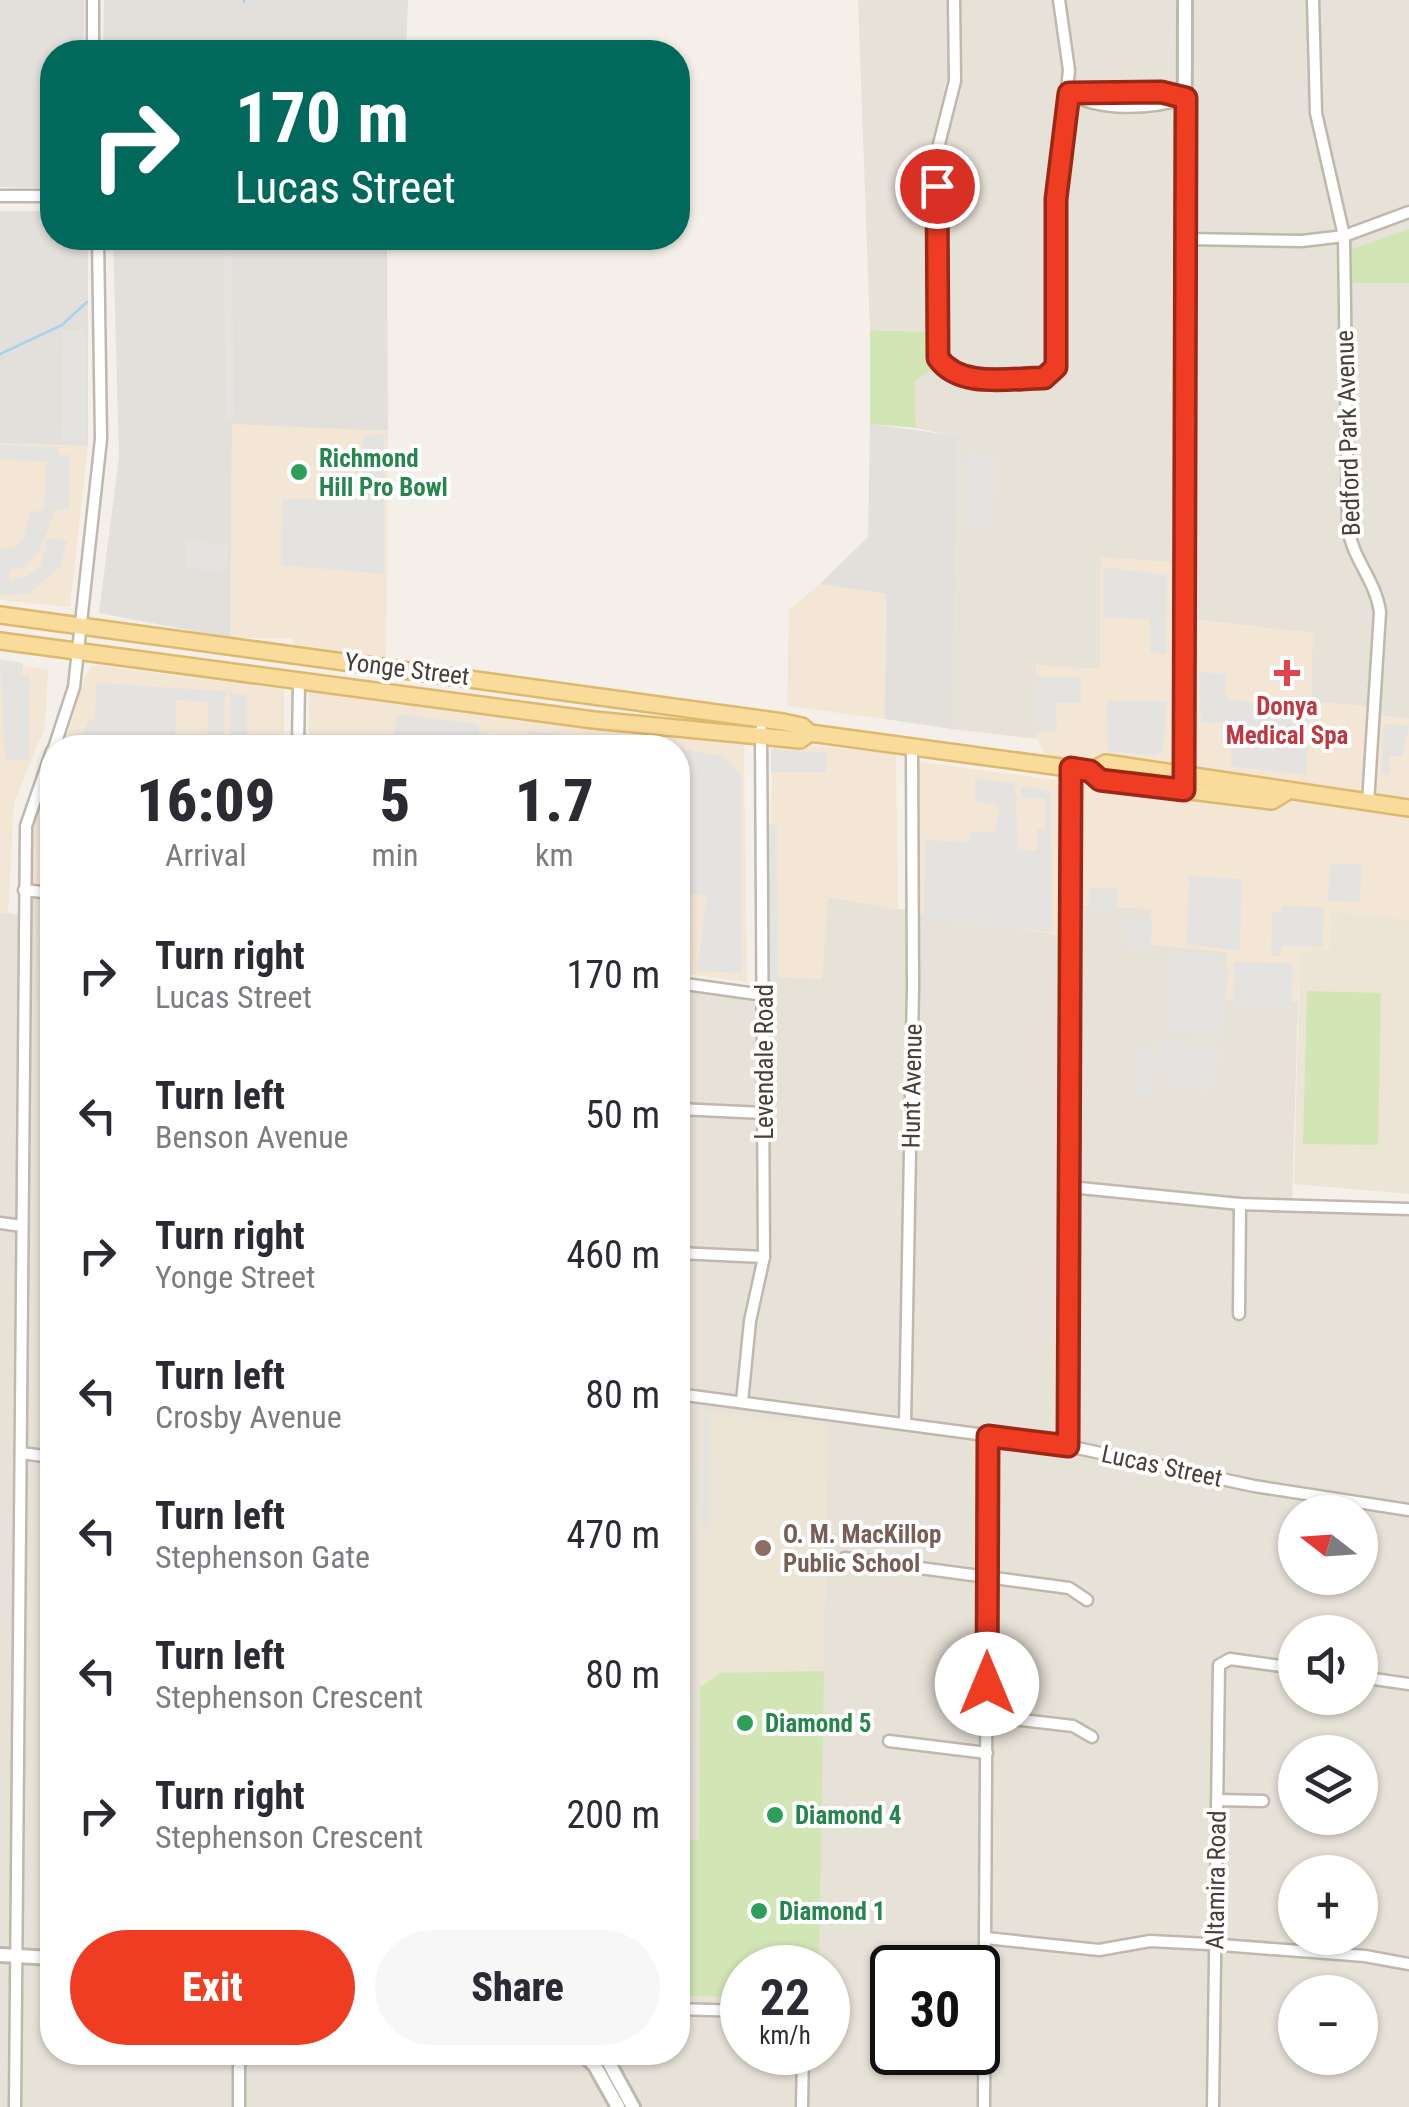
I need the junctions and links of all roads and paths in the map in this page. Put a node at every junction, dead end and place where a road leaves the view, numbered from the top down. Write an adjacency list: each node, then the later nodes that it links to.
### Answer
1 (93, 0): 6 (street)
2 (954, 0): 7 (street)
3 (1058, 0): 7 (street)
4 (1185, 0): 8 (street)
5 (1312, 0): 12 (street, Bedford Park Avenue)
6 (93, 40)
7 (1069, 93): 8 (street)
8 (1186, 98): 13 (street)
9 (0, 196): 10 (street)
10 (40, 196)
11 (1409, 212): 12 (street)
12 (1344, 236): 13 (street); 30 (street, Bedford Park Avenue)
13 (1186, 239): 26 (street)
14 (98, 250): 16 (street)
15 (0, 615): 16 (main road, Yonge Street)
16 (81, 627): 18 (street); 20 (main road, Yonge Street)
17 (0, 641): 18 (main road, Yonge Street)
18 (78, 652): 19 (main road, Yonge Street); 21 (street)
19 (299, 680): 20 (main road, Yonge Street); 22 (street)
20 (761, 728): 23 (main road, Yonge Street); 35 (street, Levendale Road)
21 (58, 735)
22 (298, 735)
23 (912, 748): 24 (main road, Yonge Street); 48 (street, Hunt Avenue)
24 (1071, 768): 25 (main road, Yonge Street); 38 (street)
25 (1090, 771): 26 (main road, Yonge Street); 28 (main road, Yonge Street)
26 (1182, 772): 28 (street); 29 (main road, Yonge Street)
27 (40, 786): 32 (street)
28 (1184, 790): 29 (main road, Yonge Street)
29 (1285, 793): 30 (main road, Yonge Street)
30 (1368, 802): 31 (main road, Yonge Street)
31 (1409, 808)
32 (24, 890): 33 (street); 42 (street)
33 (40, 892)
34 (690, 985): 35 (street)
35 (764, 995): 37 (street, Levendale Road)
36 (690, 1110): 37 (street)
37 (764, 1113): 44 (street, Levendale Road)
38 (1070, 1188): 39 (street); 50 (street)
39 (1240, 1204): 40 (street); 45 (street)
40 (1409, 1209)
41 (0, 1223): 42 (street)
42 (22, 1226): 51 (street)
43 (690, 1253): 44 (street)
44 (764, 1257): 47 (street, Levendale Road)
45 (1240, 1314)
46 (690, 1396): 47 (street, Lucas Street)
47 (742, 1402): 48 (street, Lucas Street)
48 (905, 1424): 49 (street, Lucas Street)
49 (988, 1436): 50 (street, Lucas Street); 55 (street)
50 (1068, 1446): 53 (street, Lucas Street)
51 (21, 1453): 52 (street); 69 (street)
52 (40, 1455)
53 (1409, 1510)
54 (845, 1558): 55 (street)
55 (987, 1576): 56 (street); 60 (street)
56 (1087, 1600)
57 (1278, 1666): 64 (street, Altamira Road)
58 (1378, 1680): 59 (street)
59 (1409, 1684)
60 (987, 1716): 61 (street); 63 (street)
61 (1092, 1737)
62 (889, 1741): 63 (street)
63 (986, 1754): 66 (street)
64 (1218, 1800): 65 (street); 67 (street, Altamira Road)
65 (1263, 1801)
66 (986, 1938): 67 (street); 83 (street)
67 (1214, 1944): 71 (street); 84 (street, Altamira Road)
68 (0, 1955): 69 (street)
69 (15, 1955): 70 (street); 78 (street)
70 (40, 1957)
71 (1409, 1964)
72 (690, 2009): 73 (street)
73 (720, 2010)
74 (240, 2065): 79 (street)
75 (611, 2065): 81 (street)
76 (595, 2066): 80 (street)
77 (803, 2075): 82 (street)
78 (15, 2107)
79 (240, 2107)
80 (618, 2107)
81 (634, 2107)
82 (802, 2107)
83 (984, 2107)
84 (1213, 2107)

